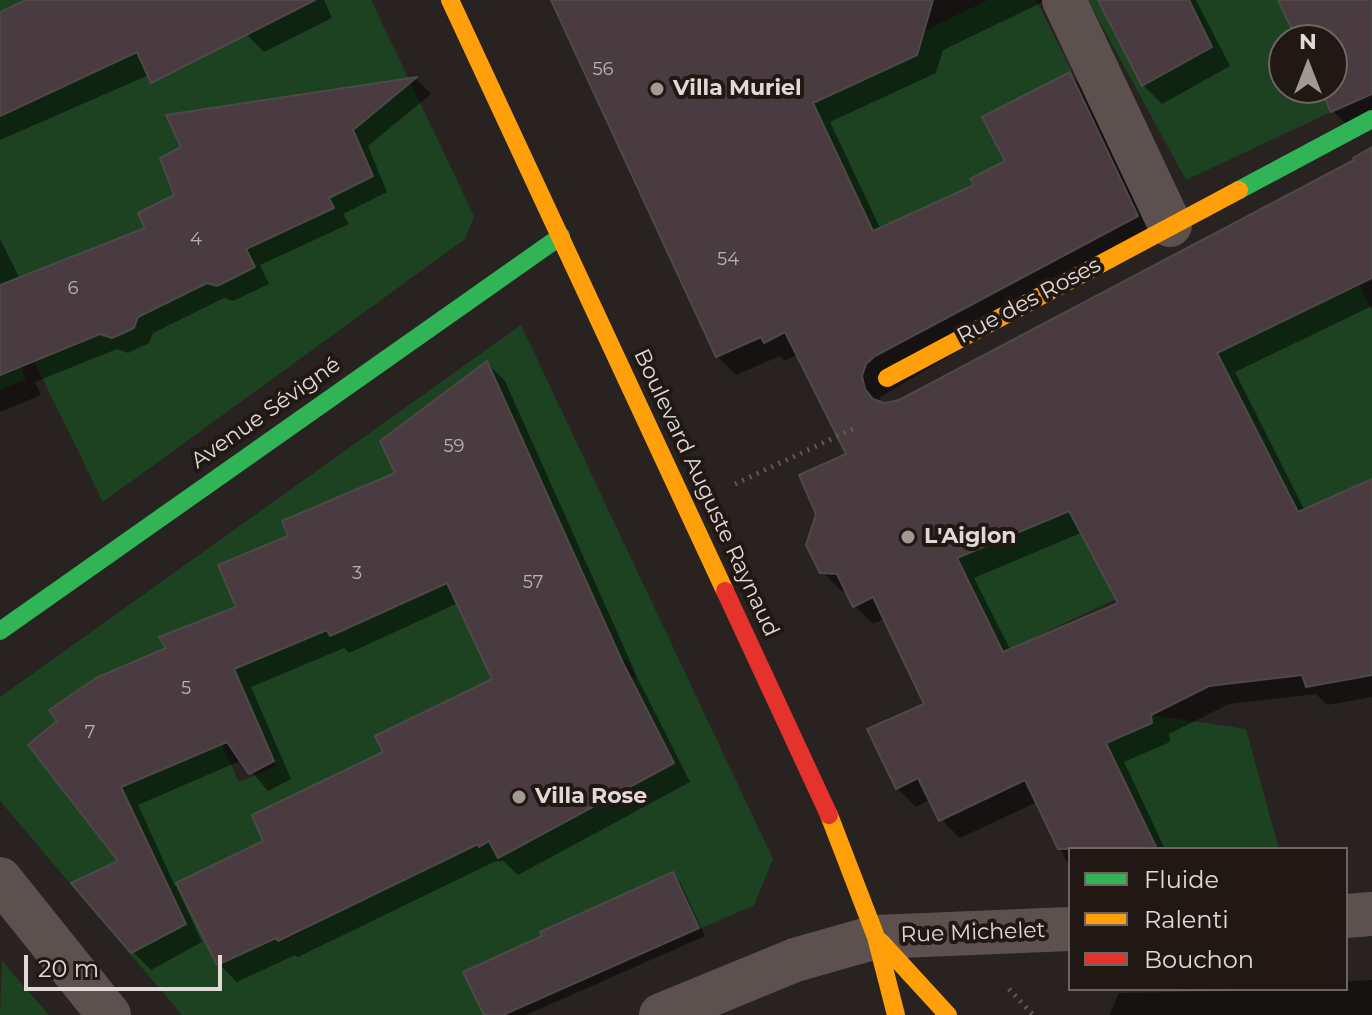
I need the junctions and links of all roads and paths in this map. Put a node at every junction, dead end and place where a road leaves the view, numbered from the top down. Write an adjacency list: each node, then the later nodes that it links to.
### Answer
1 (450, 0): 5 (street, Boulevard Auguste Raynaud)
2 (1064, 0): 4 (street)
3 (1372, 119): 4 (street, Rue des Roses)
4 (1170, 225): 6 (street, Rue des Roses)
5 (561, 236): 7 (street, Boulevard Auguste Raynaud); 8 (street, Avenue Sévigné)
6 (887, 378): 7 (path)
7 (684, 506): 13 (street, Boulevard Auguste Raynaud)
8 (0, 631)
9 (0, 879): 14 (street)
10 (1372, 914): 11 (street)
11 (1348, 916)
12 (1068, 929): 13 (street, Rue Michelet)
13 (876, 937): 15 (street, Rue Michelet); 16 (street, Boulevard Auguste Raynaud); 17 (street)
14 (109, 1015)
15 (661, 1015)
16 (896, 1015)
17 (948, 1015)

